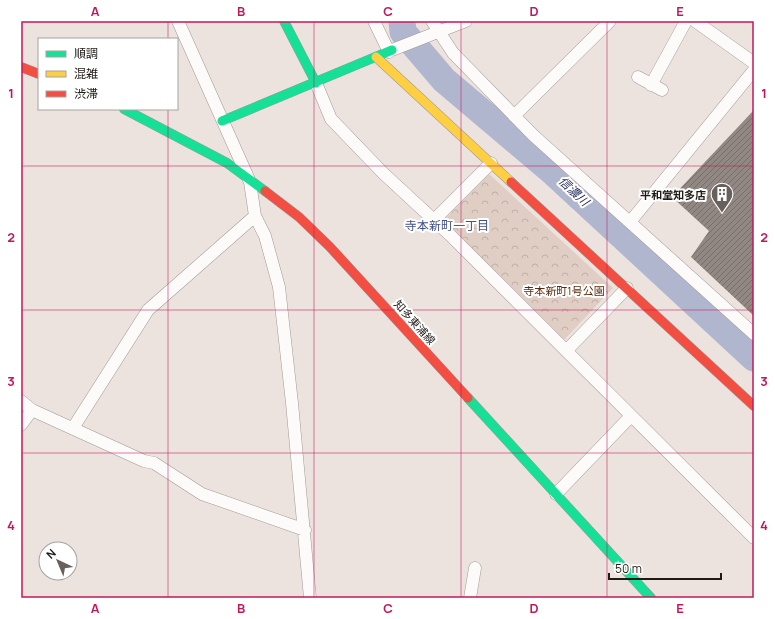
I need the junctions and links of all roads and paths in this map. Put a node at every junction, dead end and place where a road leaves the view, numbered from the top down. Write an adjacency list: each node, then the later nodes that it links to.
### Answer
1 (178, 21): 21 (street)
2 (284, 21): 18 (street)
3 (374, 21): 11 (street)
4 (432, 21): 10 (street)
5 (466, 21): 10 (street)
6 (610, 21): 20 (street)
7 (686, 21): 17 (street)
8 (695, 21): 9 (street)
9 (709, 25): 13 (street)
10 (439, 32): 11 (street); 20 (street)
11 (390, 51): 12 (street)
12 (376, 57): 18 (street); 22 (street)
13 (754, 63)
14 (21, 67): 16 (street)
15 (754, 70): 26 (street)
16 (38, 74)
17 (638, 77)
18 (316, 83): 21 (street); 25 (street)
19 (126, 110): 23 (street, 知多東浦線)
20 (514, 116): 26 (street)
21 (222, 121): 23 (street)
22 (491, 163): 25 (street); 27 (street)
23 (250, 182): 24 (street); 36 (street, 知多東浦線)
24 (255, 216): 35 (street); 37 (street)
25 (434, 220): 29 (street)
26 (630, 222): 28 (street)
27 (627, 288): 29 (street); 31 (street)
28 (754, 334)
29 (566, 351): 33 (street)
30 (21, 401): 32 (street)
31 (754, 406)
32 (32, 410): 34 (street); 35 (street)
33 (631, 416): 36 (street); 38 (street)
34 (21, 425)
35 (73, 428): 37 (street)
36 (556, 494): 42 (street, 知多東浦線)
37 (305, 530): 40 (street)
38 (754, 538)
39 (475, 568): 41 (street)
40 (310, 598)
41 (470, 598)
42 (650, 598)

